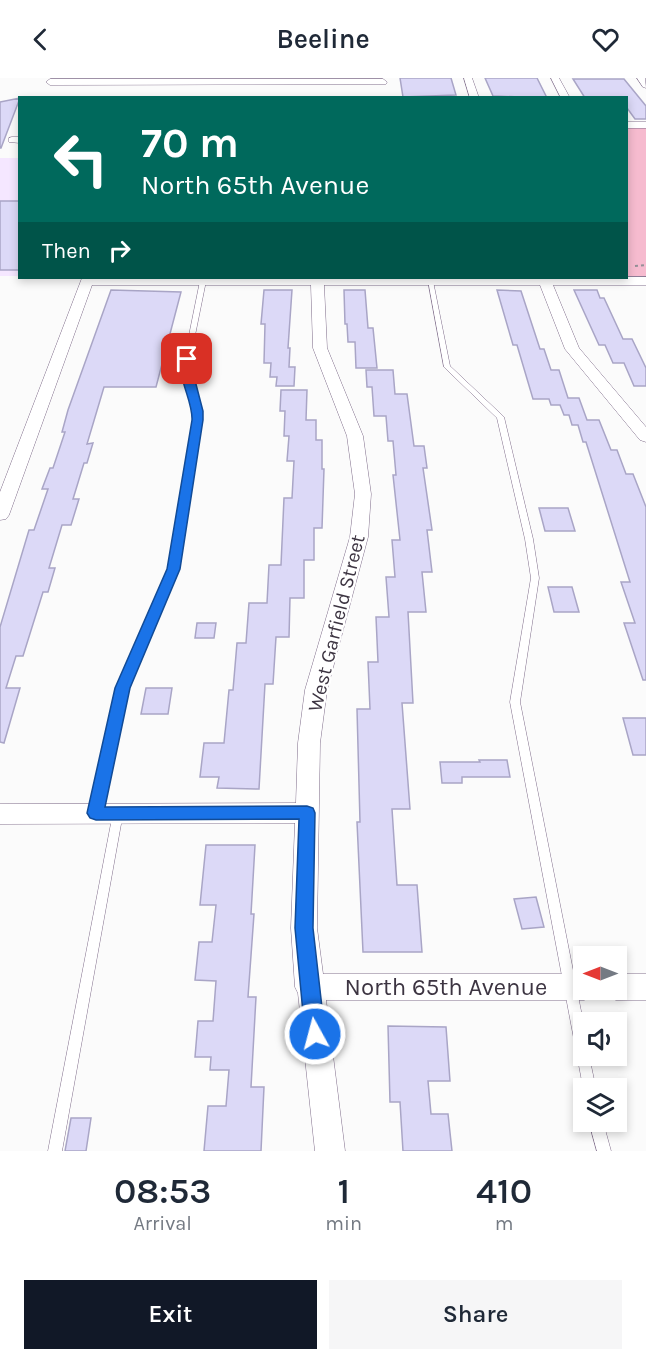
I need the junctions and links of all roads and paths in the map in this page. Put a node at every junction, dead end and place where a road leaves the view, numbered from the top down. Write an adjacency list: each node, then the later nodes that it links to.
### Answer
1 (468, 78): 8 (street)
2 (555, 78): 9 (street)
3 (641, 78): 7 (street)
4 (50, 82): 6 (street)
5 (383, 83): 6 (street)
6 (160, 84)
7 (646, 85)
8 (475, 96)
9 (565, 96)
10 (646, 124): 11 (street)
11 (628, 125)
12 (88, 279): 17 (street); 19 (street)
13 (545, 279): 15 (street); 16 (street); 18 (street)
14 (317, 280): 15 (street); 17 (street); 22 (street, West Garfield Street)
15 (430, 280): 23 (lane)
16 (646, 280)
17 (203, 281): 21 (lane)
18 (646, 437)
19 (0, 515)
20 (0, 813): 21 (street)
21 (107, 813): 22 (street); 31 (lane)
22 (307, 813): 24 (street, West Garfield Street)
23 (573, 973)
24 (309, 987): 25 (street, North 65th Avenue); 32 (street, West Garfield Street)
25 (573, 987)
26 (627, 987): 27 (street)
27 (646, 987)
28 (578, 1000): 29 (lane)
29 (588, 1078)
30 (599, 1132): 33 (lane)
31 (55, 1151)
32 (330, 1151)
33 (604, 1151)

